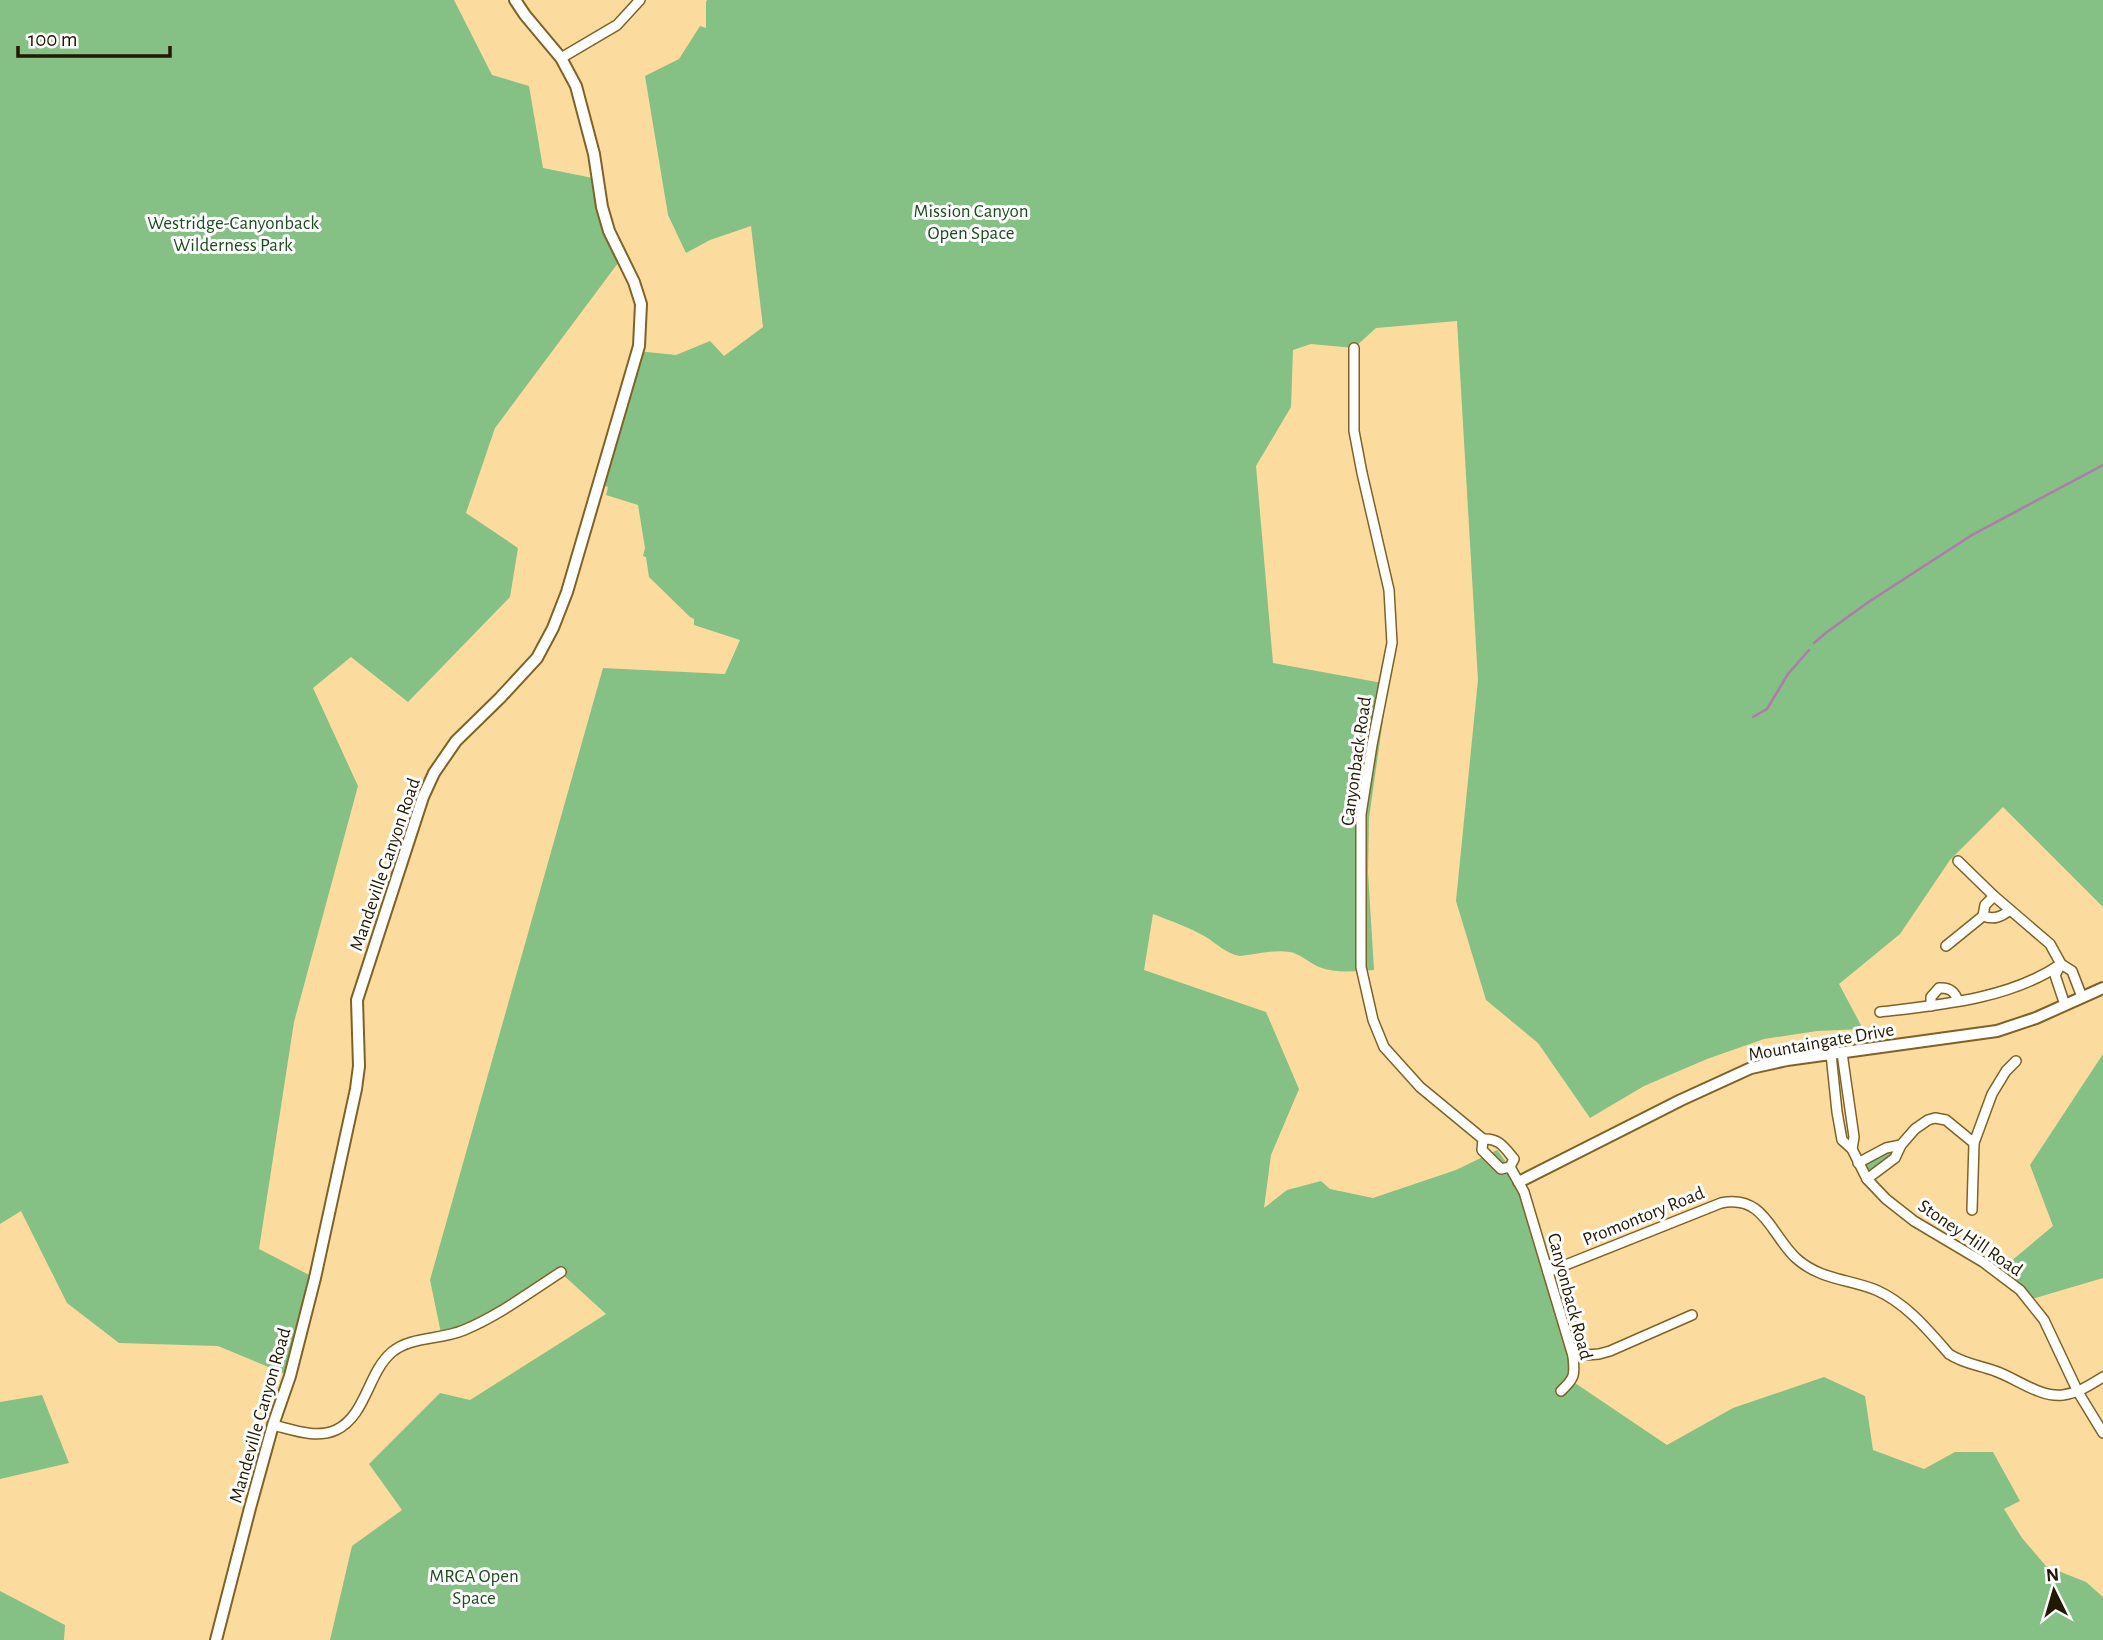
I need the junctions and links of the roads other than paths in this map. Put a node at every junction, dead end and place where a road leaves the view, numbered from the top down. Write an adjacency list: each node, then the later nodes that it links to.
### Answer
1 (515, 0): 3 (street, Mandeville Canyon Road)
2 (640, 0): 3 (street)
3 (561, 58): 38 (street, Mandeville Canyon Road)
4 (1354, 348): 21 (street, Canyonback Road)
5 (1958, 861): 6 (street)
6 (1994, 897): 7 (street); 8 (street)
7 (2010, 910): 8 (street); 10 (street)
8 (1983, 916): 9 (street)
9 (1946, 946)
10 (2061, 964): 12 (street); 13 (street); 14 (street)
11 (2103, 988): 12 (street, Mountaingate Drive)
12 (2082, 997): 14 (street, Mountaingate Drive)
13 (1958, 1001): 15 (street); 15 (street)
14 (2065, 1005): 17 (street, Mountaingate Drive)
15 (1931, 1006): 16 (street)
16 (1880, 1012)
17 (1836, 1054): 19 (street, Stoney Hill Road); 20 (street, Stoney Hill Road); 29 (street, Mountaingate Drive)
18 (2016, 1061): 22 (street)
19 (1849, 1111): 20 (street); 24 (street, Stoney Hill Road)
20 (1837, 1112): 24 (street, Stoney Hill Road)
21 (1483, 1139): 25 (street, Canyonback Road); 27 (street)
22 (1974, 1143): 23 (street); 30 (street)
23 (1901, 1145): 26 (street); 28 (street)
24 (1852, 1149): 26 (street, Stoney Hill Road)
25 (1511, 1160): 27 (street); 27 (street); 29 (street, Canyonback Road)
26 (1858, 1163): 28 (street, Stoney Hill Road)
27 (1496, 1164)
28 (1867, 1179): 37 (street, Stoney Hill Road)
29 (1519, 1182): 32 (street, Canyonback Road)
30 (1972, 1210)
31 (561, 1272): 38 (street)
32 (1548, 1272): 34 (street, Canyonback Road); 37 (street, Promontory Road)
33 (1692, 1315): 34 (street)
34 (1573, 1356): 36 (street, Canyonback Road)
35 (2103, 1377): 37 (street)
36 (1561, 1391)
37 (2078, 1392): 39 (street, Stoney Hill Road)
38 (273, 1425): 40 (street, Mandeville Canyon Road)
39 (2103, 1433)
40 (216, 1640)

